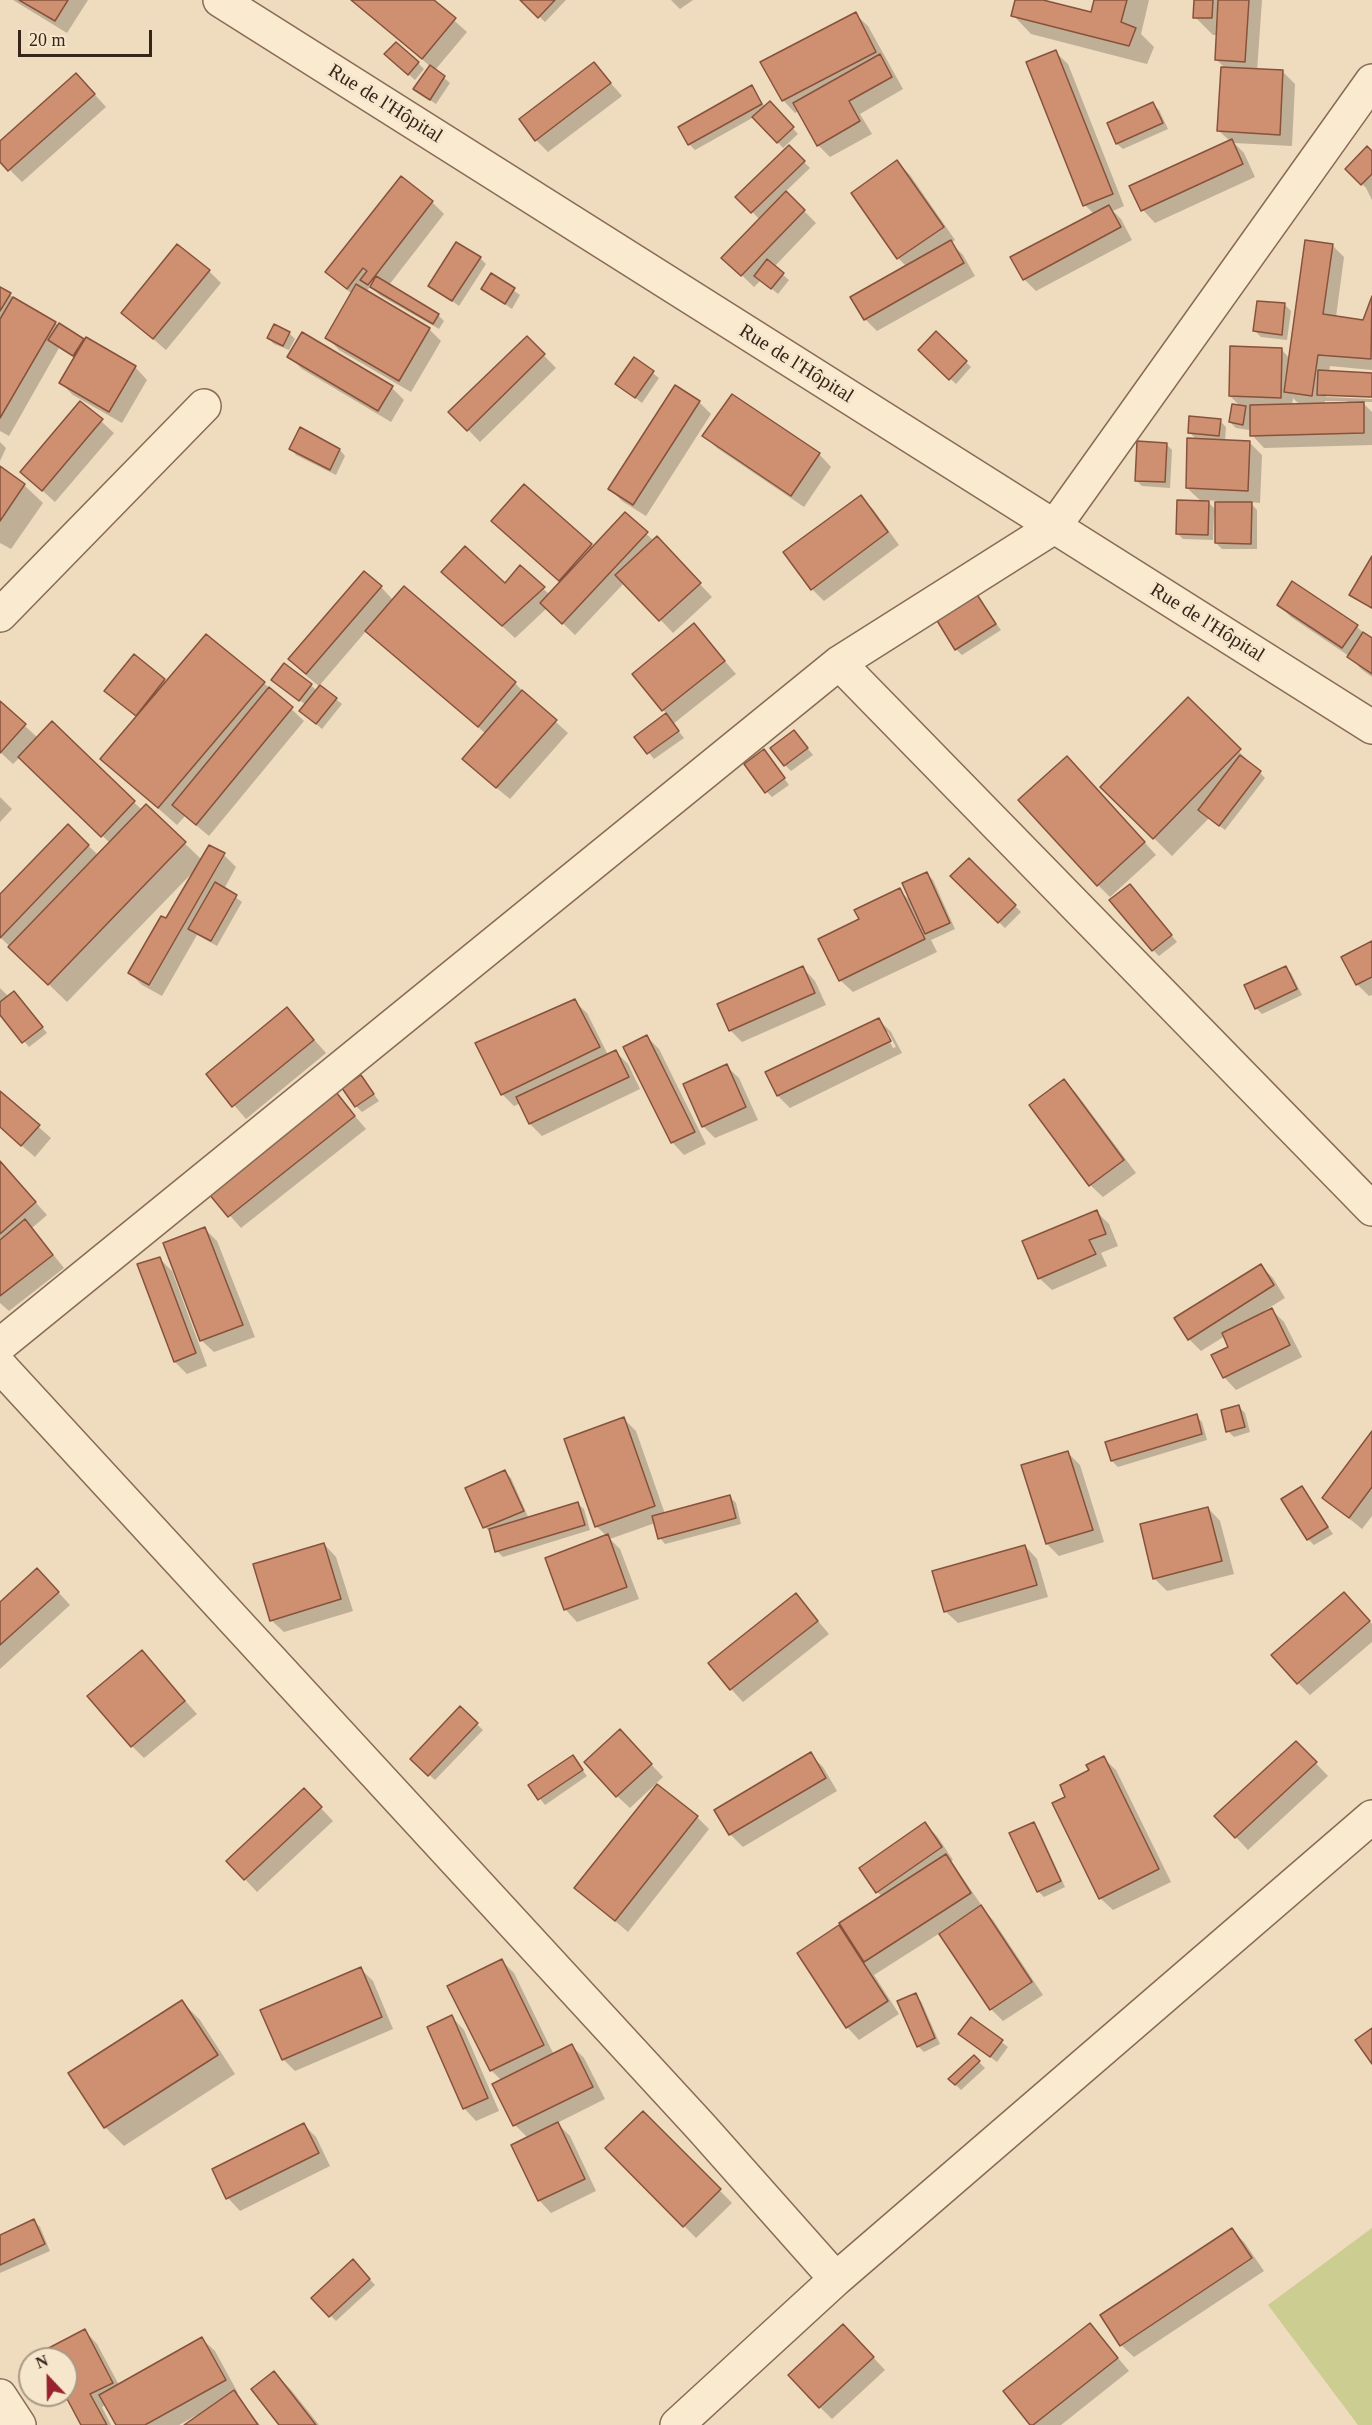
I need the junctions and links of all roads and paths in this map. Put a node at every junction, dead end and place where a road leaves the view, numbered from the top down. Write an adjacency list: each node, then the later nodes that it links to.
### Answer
1 (220, 0): 4 (street, Rue de l'Hôpital)
2 (1372, 81): 4 (street)
3 (204, 406): 5 (street)
4 (1054, 527): 6 (street); 7 (street, Rue de l'Hôpital)
5 (0, 615)
6 (839, 663): 8 (street); 9 (street)
7 (1372, 726)
8 (1372, 1209)
9 (0, 1346)
10 (0, 1366): 12 (street)
11 (1372, 1817): 12 (street)
12 (836, 2279): 15 (street)
13 (0, 2396): 14 (street)
14 (20, 2425)
15 (677, 2425)

